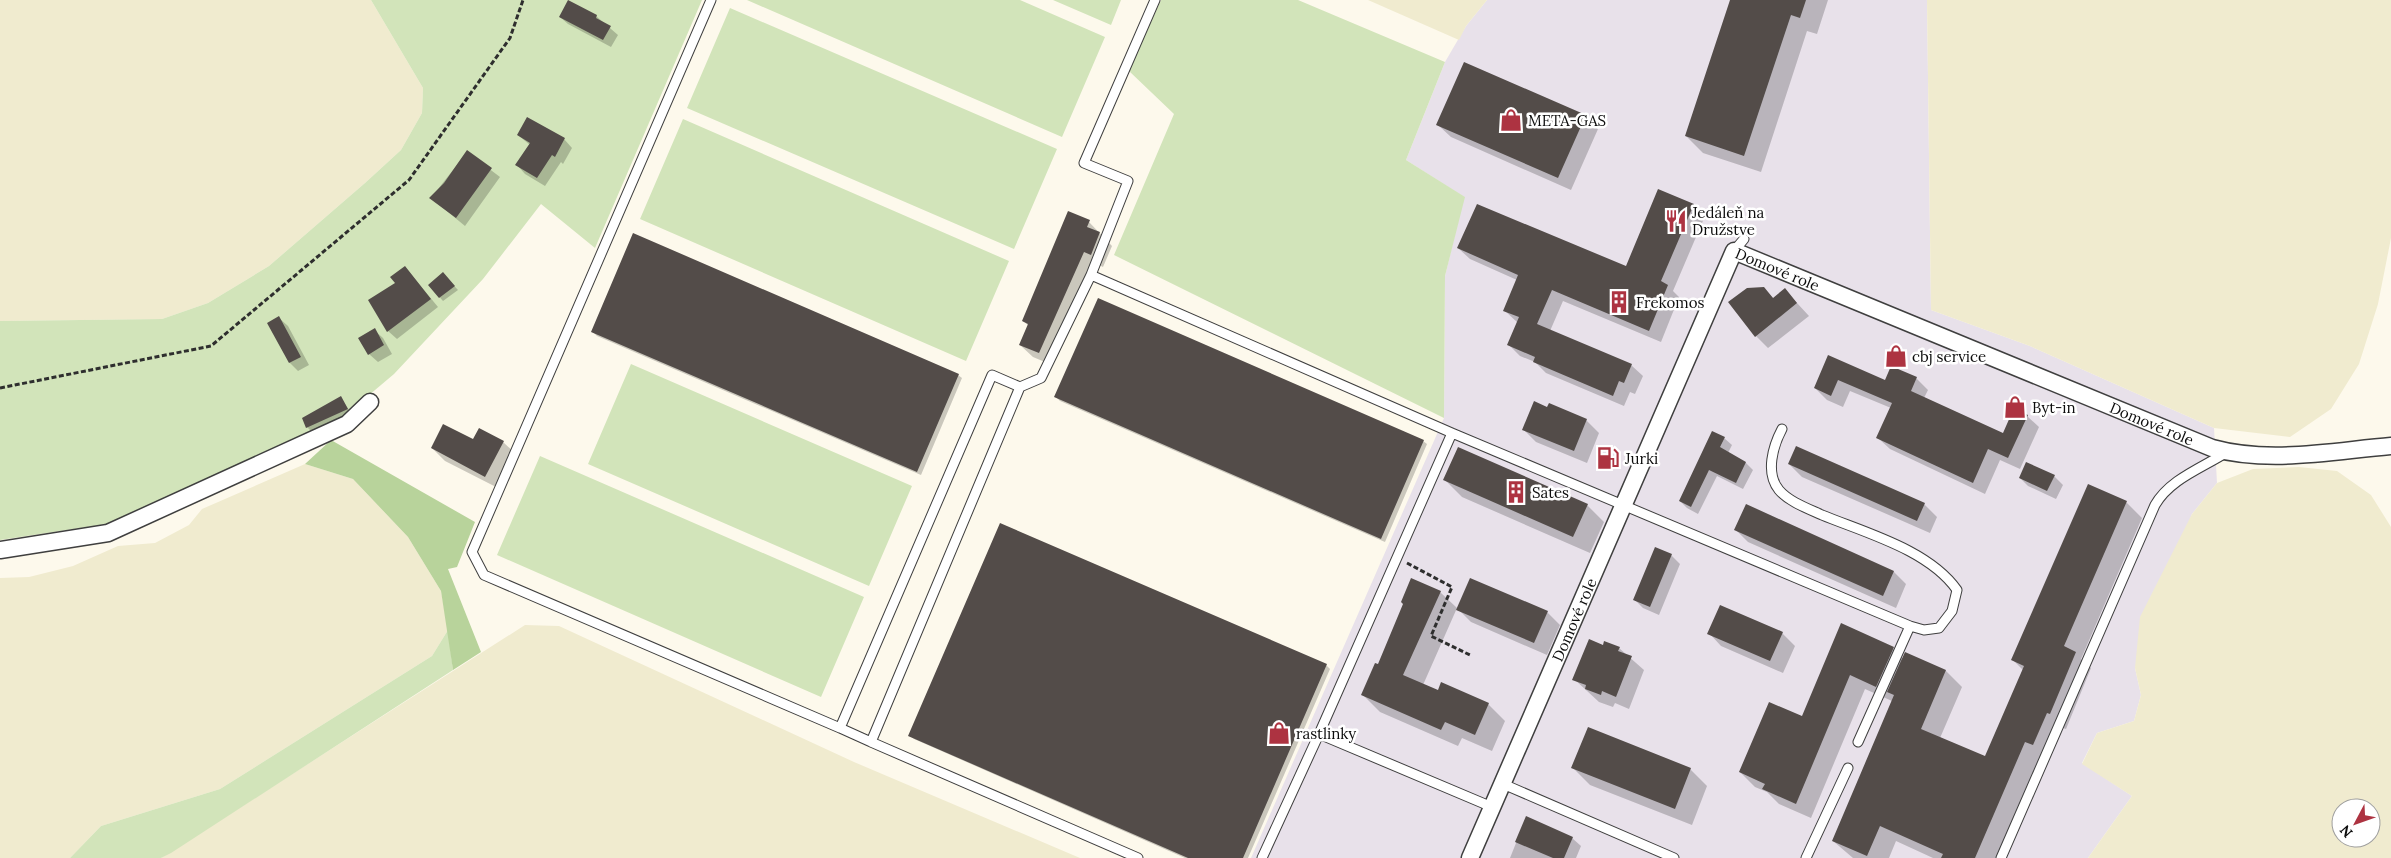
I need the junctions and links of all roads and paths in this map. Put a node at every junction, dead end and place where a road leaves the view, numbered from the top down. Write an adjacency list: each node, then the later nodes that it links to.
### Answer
1 (523, 0): 6 (path)
2 (710, 0): 17 (lane)
3 (1155, 0): 4 (lane)
4 (1091, 275): 5 (lane); 9 (lane)
5 (1020, 387): 17 (lane); 19 (lane)
6 (0, 388)
7 (370, 402): 13 (street)
8 (1782, 429): 15 (lane)
9 (1452, 433): 12 (lane); 14 (lane)
10 (2391, 446): 11 (street, Domové role)
11 (2228, 452): 12 (street, Domové role); 29 (lane)
12 (1624, 504): 15 (lane); 22 (street, Domové role)
13 (0, 550)
14 (1397, 557): 16 (path); 18 (lane)
15 (1910, 626): 20 (lane)
16 (1472, 656)
17 (840, 728): 19 (lane)
18 (1319, 734): 23 (lane); 25 (lane)
19 (871, 742): 24 (lane)
20 (1858, 742)
21 (1848, 768): 28 (lane)
22 (1503, 784): 23 (street, Domové role); 27 (lane)
23 (1492, 807): 26 (street, Domové role)
24 (1138, 858)
25 (1262, 858)
26 (1470, 858)
27 (1674, 858)
28 (1806, 858)
29 (2001, 858)

